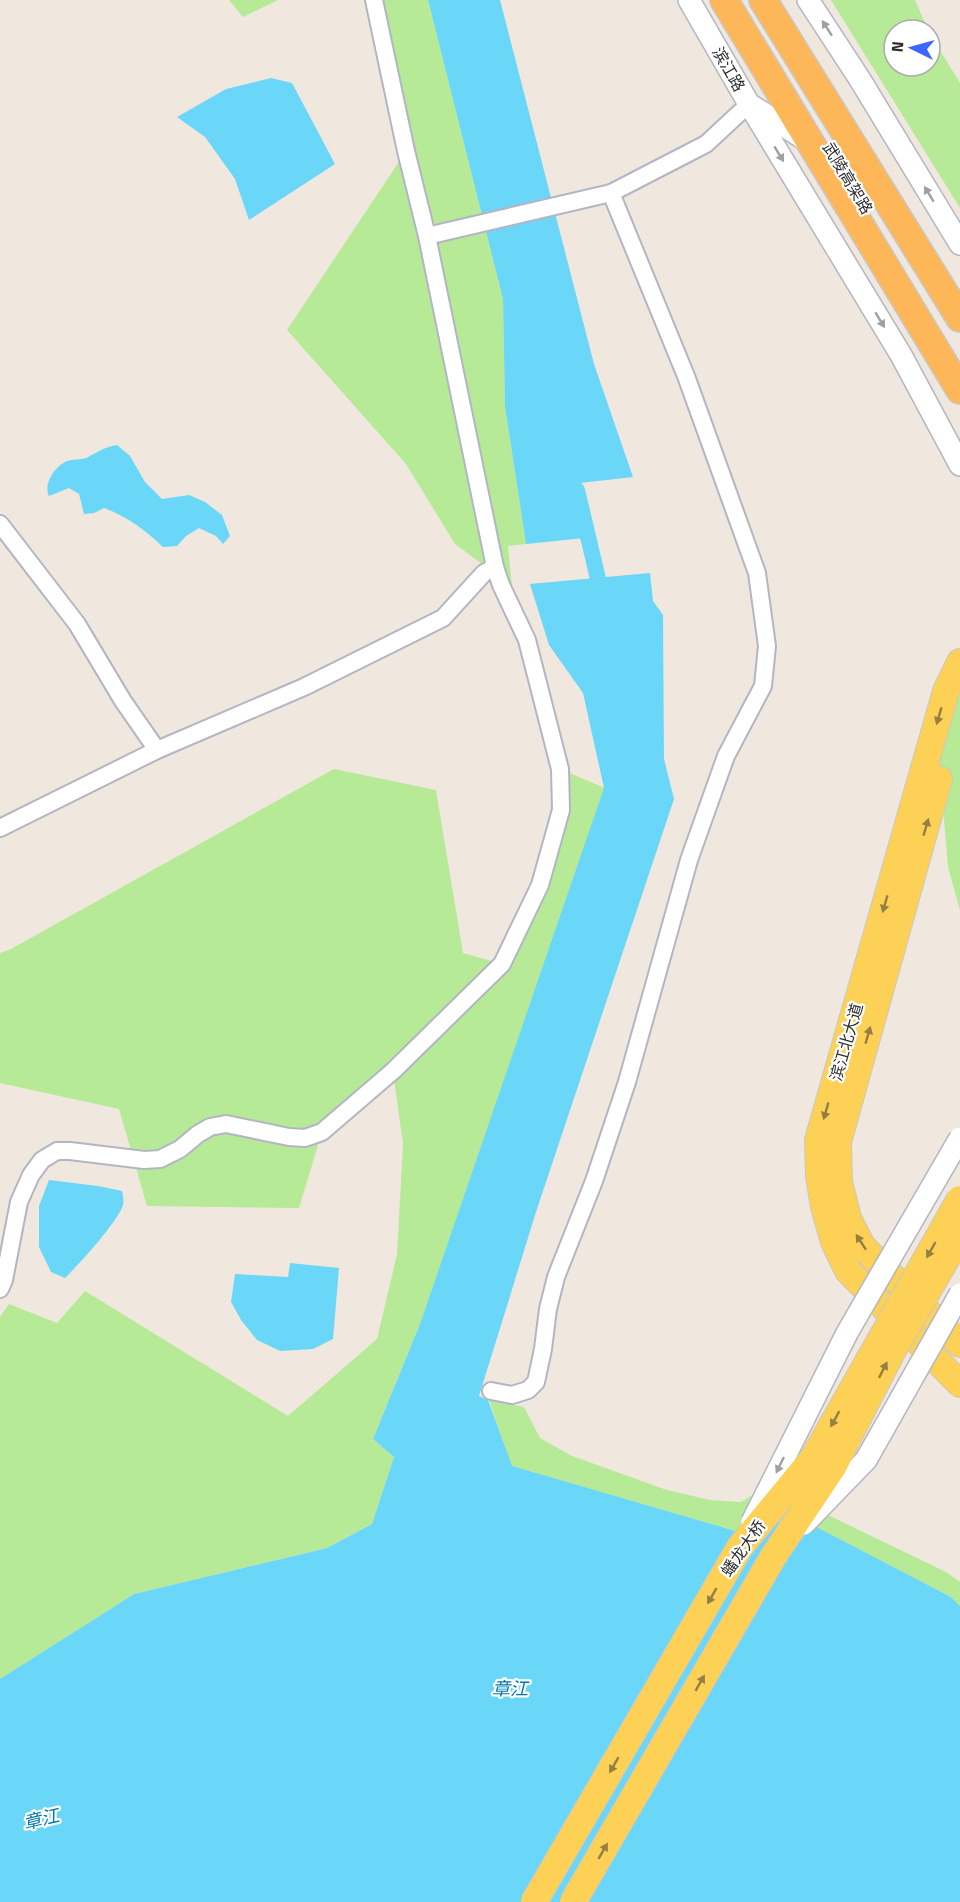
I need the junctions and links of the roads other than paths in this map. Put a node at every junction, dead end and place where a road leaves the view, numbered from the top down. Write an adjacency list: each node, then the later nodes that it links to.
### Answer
1 (374, 0): 10 (street)
2 (689, 0): 7 (street, 滨江路)
3 (724, 0): 8 (highway)
4 (731, 0): 14 (highway, 武陵高架路)
5 (763, 0): 12 (highway); 13 (highway, 武陵高架路)
6 (808, 0): 11 (street, one-way to 6)
7 (749, 104): 8 (street, 滨江路); 9 (street); 16 (street, one-way to 16)
8 (813, 145): 15 (highway)
9 (611, 193): 10 (street); 30 (street)
10 (427, 236): 18 (street)
11 (960, 244)
12 (960, 302)
13 (960, 318)
14 (960, 360)
15 (960, 390)
16 (960, 465)
17 (0, 524): 21 (street)
18 (495, 567): 21 (street); 26 (street)
19 (960, 662): 29 (main road, 滨江北大道, one-way to 29)
20 (960, 705): 28 (main road, 滨江北大道, one-way to 20)
21 (157, 750): 22 (street)
22 (0, 828)
23 (960, 1138): 31 (street, one-way to 31, bridge)
24 (960, 1199): 31 (main road, 蟠龙大桥, one-way to 31, bridge)
25 (960, 1236): 32 (main road, 蟠龙大桥, one-way to 25, bridge)
26 (0, 1289)
27 (960, 1294): 32 (street, bridge)
28 (960, 1344)
29 (960, 1384)
30 (491, 1391)
31 (740, 1546): 33 (main road, 蟠龙大桥, one-way to 33, bridge)
32 (773, 1557): 34 (main road, 蟠龙大桥, one-way to 32, bridge)
33 (534, 1902)
34 (573, 1902)

